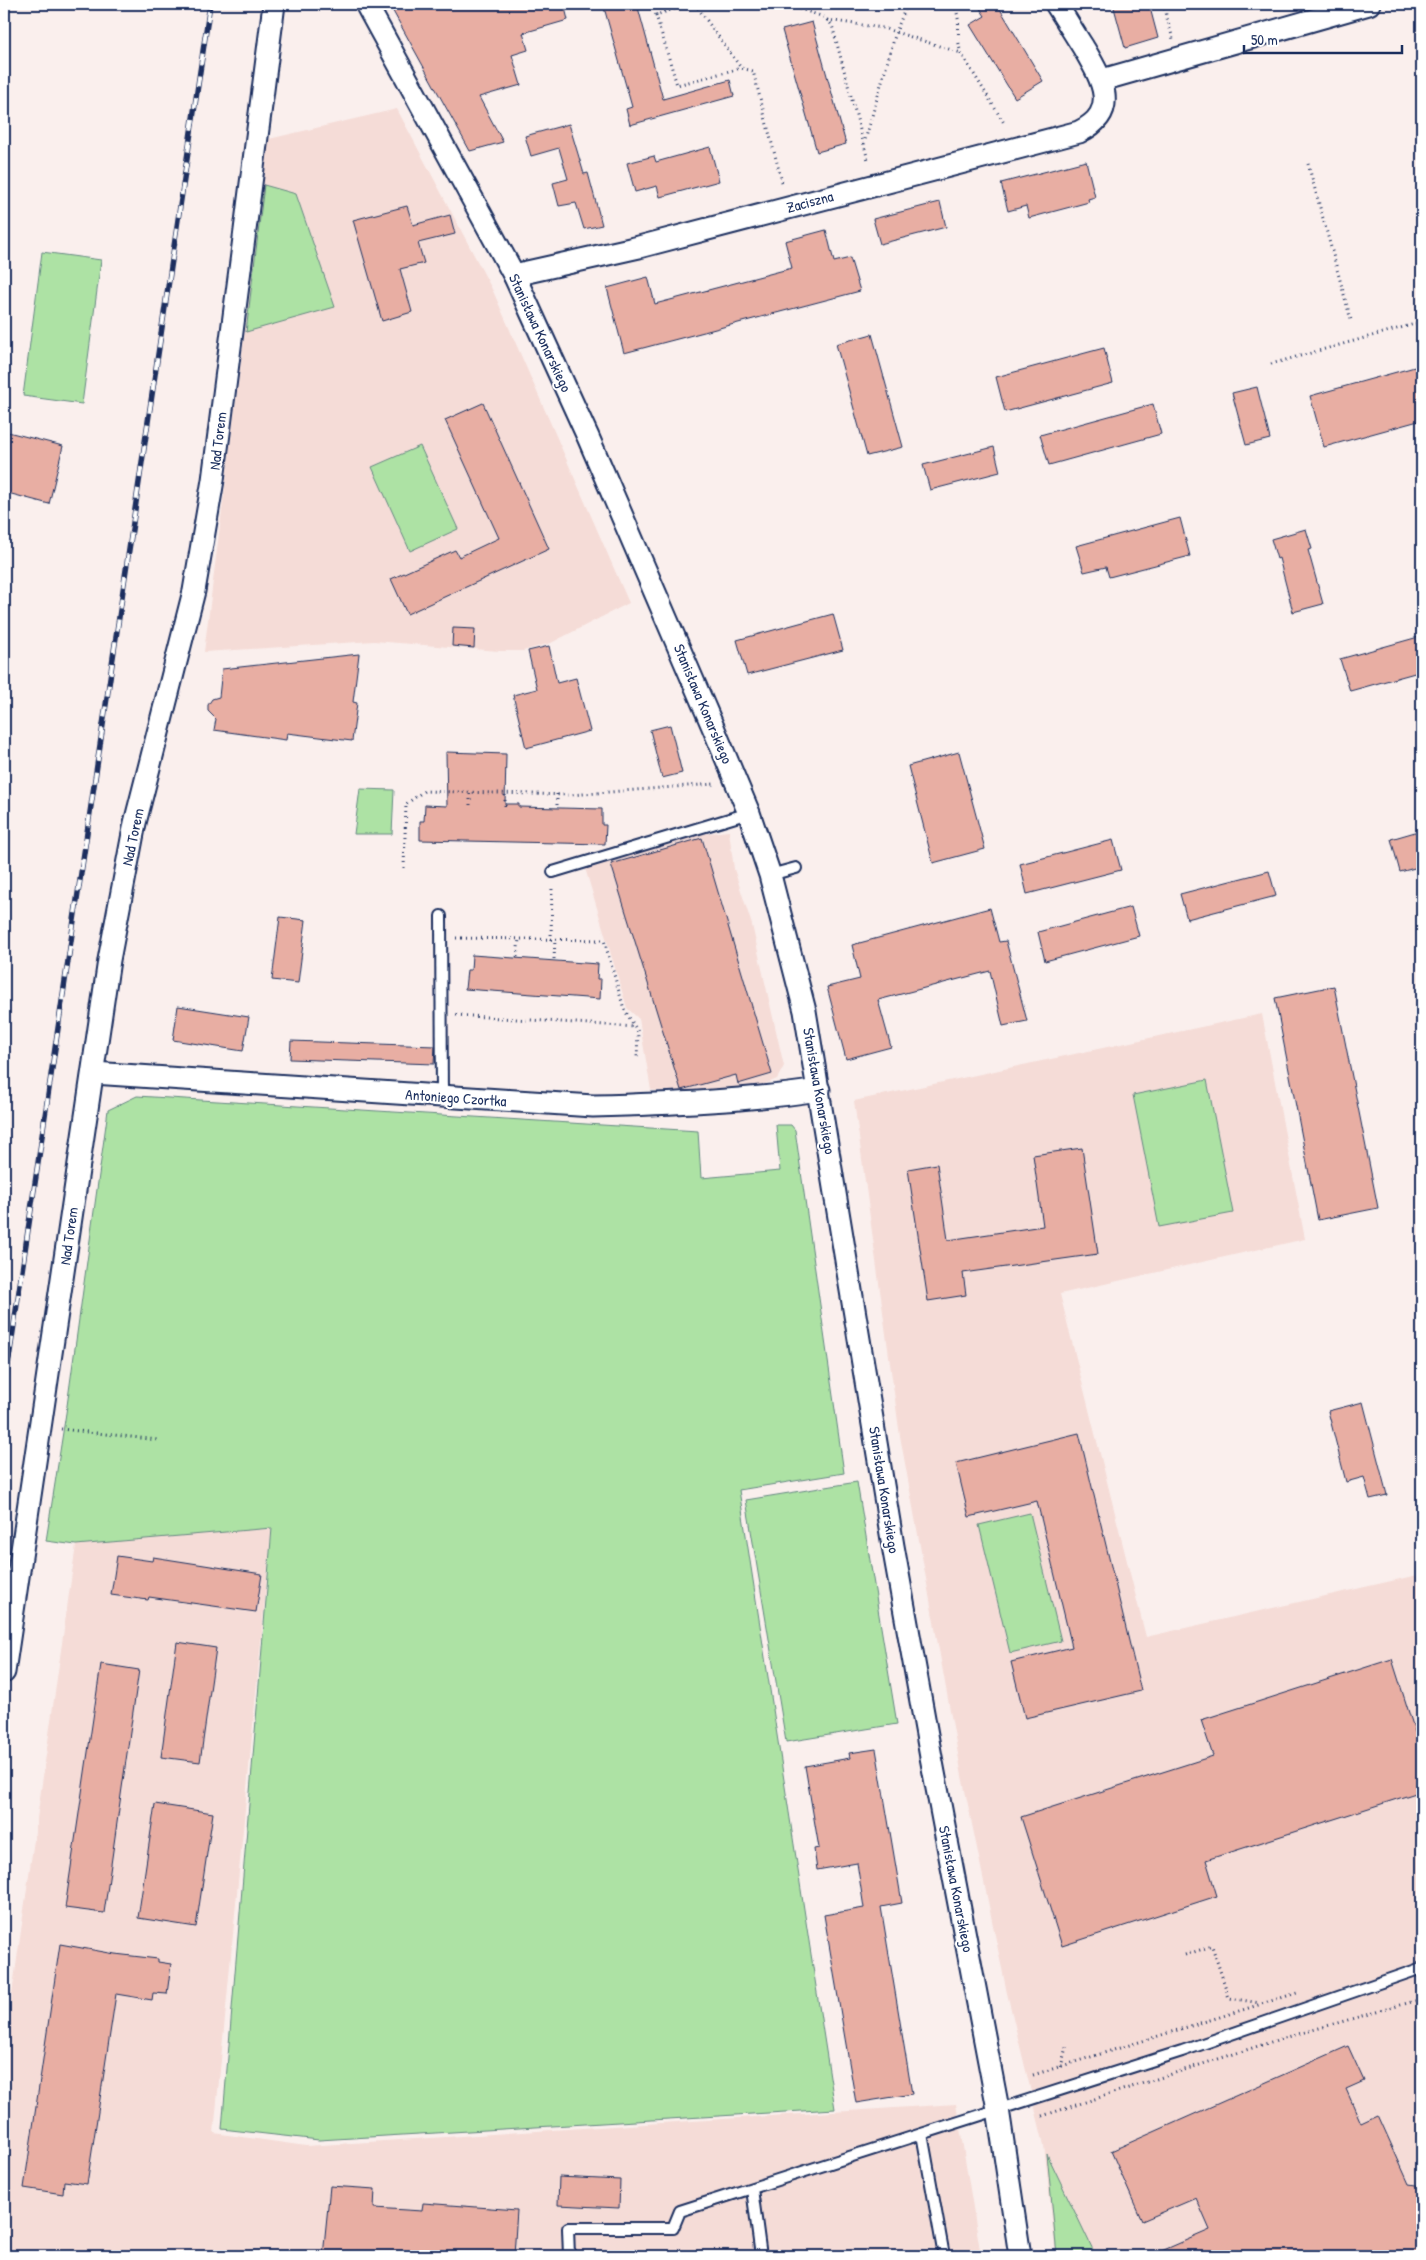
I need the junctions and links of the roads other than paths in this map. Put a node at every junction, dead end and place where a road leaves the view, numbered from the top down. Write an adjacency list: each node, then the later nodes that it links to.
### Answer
1 (274, 4): 12 (street, Nad Torem)
2 (366, 4): 6 (street, Stanisława Konarskiego)
3 (1056, 4): 5 (street)
4 (1369, 4): 5 (street)
5 (1102, 80): 6 (street, Zaciszna)
6 (514, 275): 7 (street, Stanisława Konarskiego)
7 (749, 813): 9 (lane); 10 (street, Stanisława Konarskiego)
8 (796, 868): 10 (lane)
9 (552, 872)
10 (770, 875): 13 (street, Stanisława Konarskiego)
11 (442, 916): 14 (lane)
12 (93, 1073): 14 (street, Antoniego Czortka); 15 (street, Nad Torem)
13 (819, 1090): 14 (street, Antoniego Czortka); 17 (street, Stanisława Konarskiego)
14 (442, 1097)
15 (4, 1672)
16 (1422, 1968): 17 (lane)
17 (998, 2109): 18 (lane); 23 (street, Stanisława Konarskiego)
18 (922, 2134): 19 (lane); 22 (lane)
19 (752, 2189): 20 (lane); 21 (lane)
20 (569, 2256)
21 (761, 2256)
22 (944, 2256)
23 (1020, 2256)

